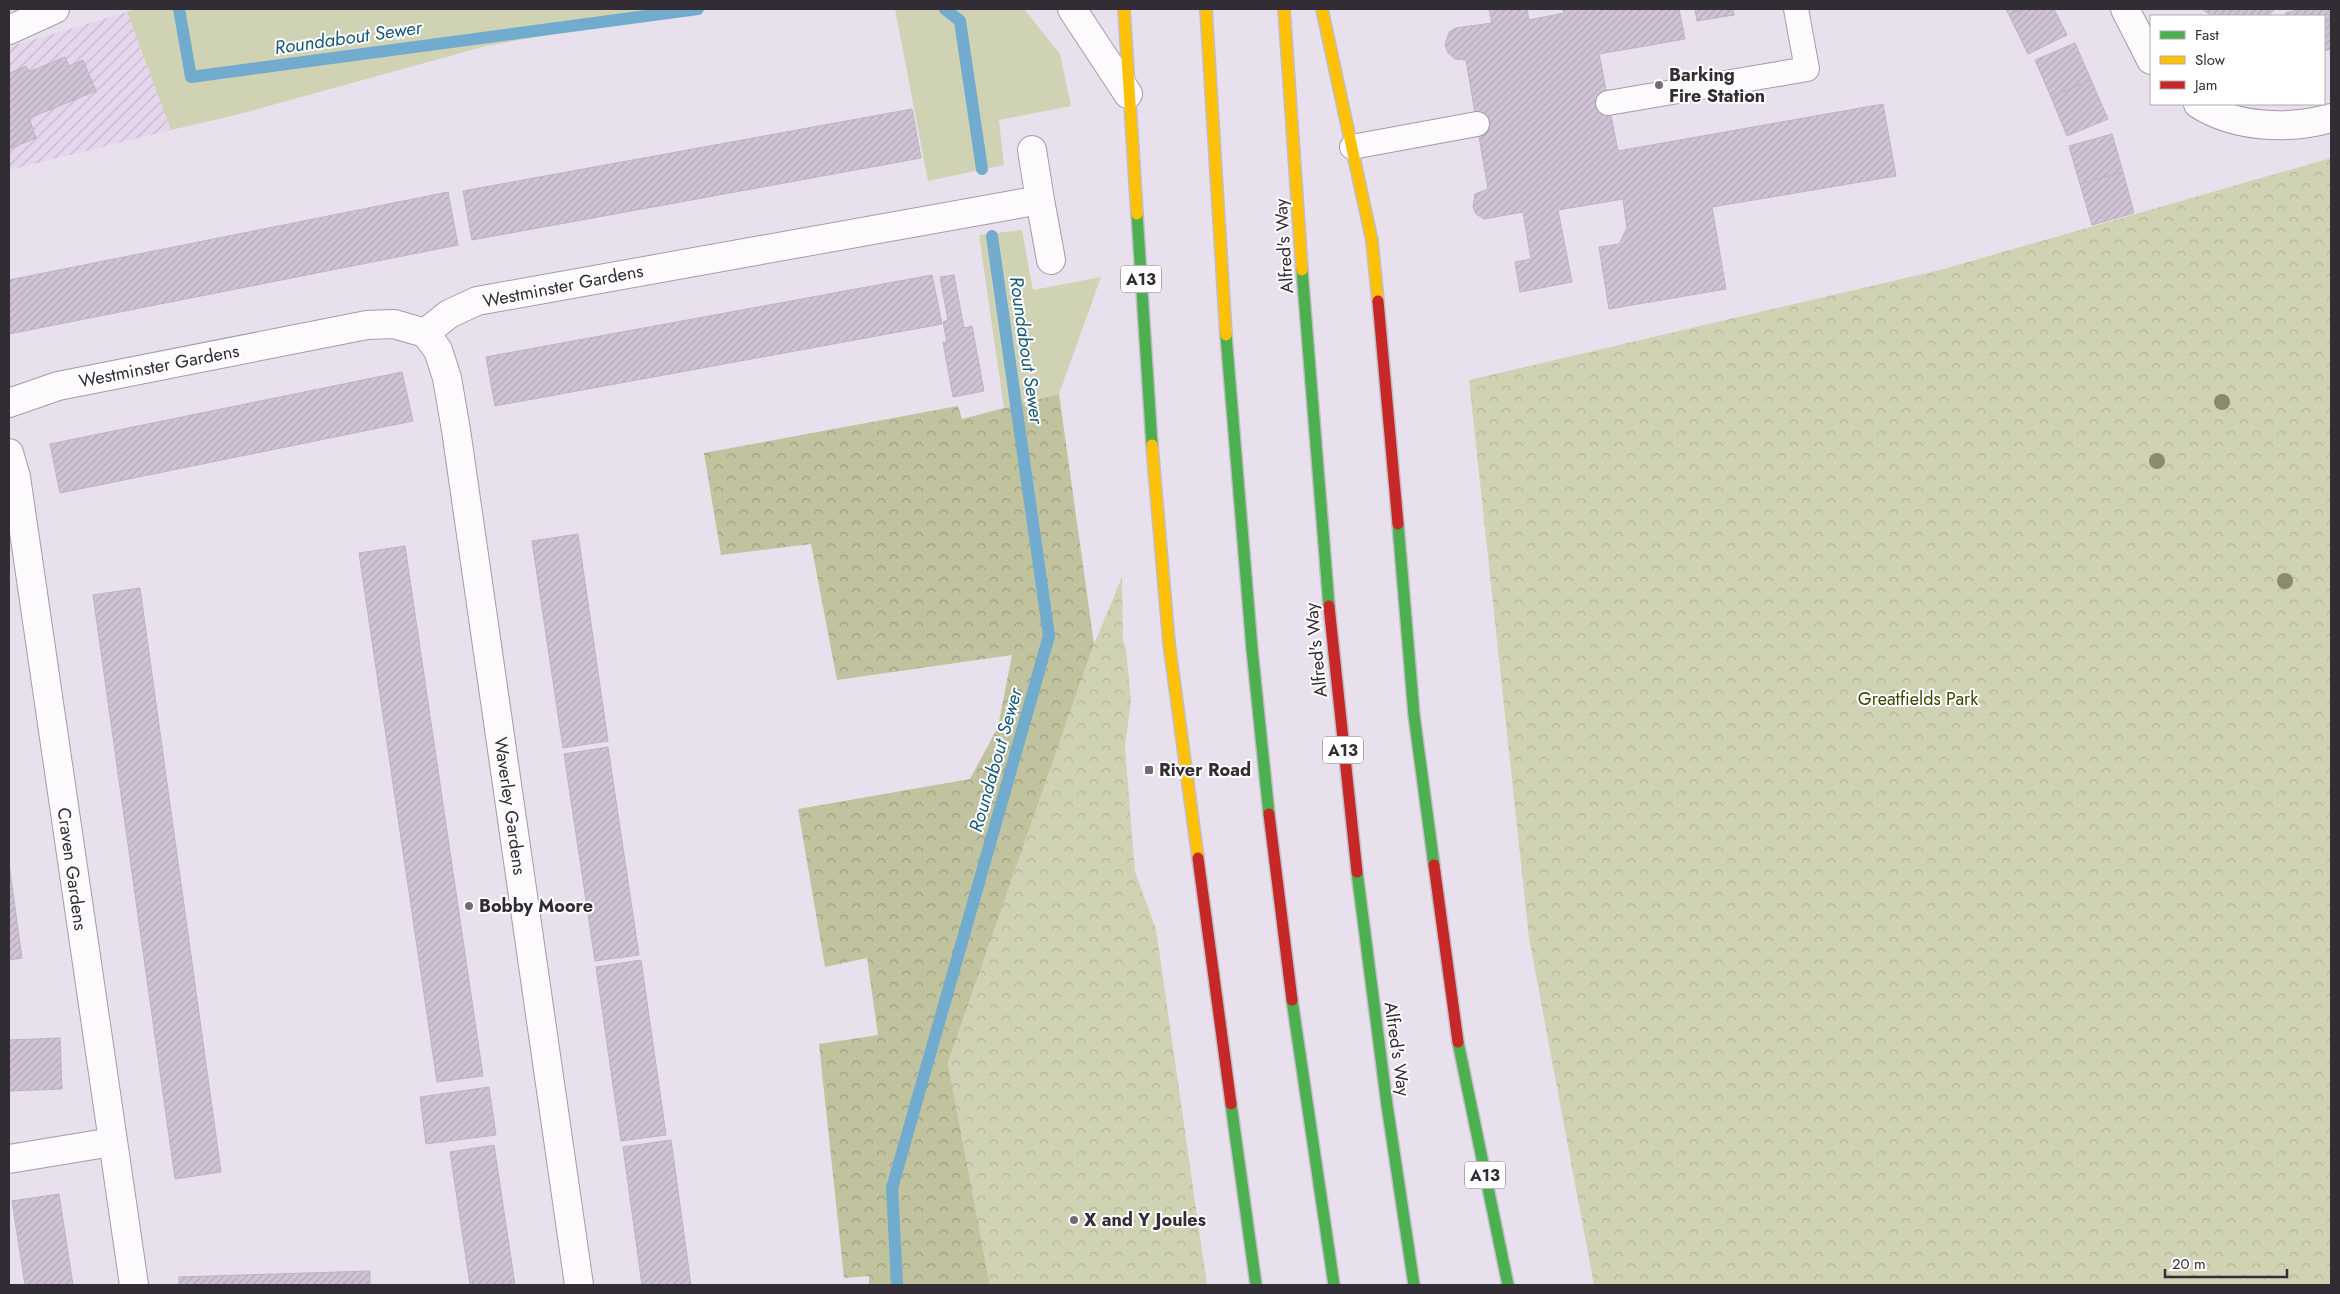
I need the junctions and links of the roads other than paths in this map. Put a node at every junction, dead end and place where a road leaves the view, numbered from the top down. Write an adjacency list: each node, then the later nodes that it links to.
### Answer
1 (54, 9): 9 (street)
2 (1072, 9): 11 (street)
3 (1124, 9): 11 (highway, A13)
4 (1206, 9): 28 (highway)
5 (1284, 9): 29 (highway, Alfred's Way / A13)
6 (1322, 9): 16 (highway, A13)
7 (1796, 9): 12 (lane)
8 (2125, 9): 10 (street)
9 (9, 30)
10 (2150, 58)
11 (1128, 94): 27 (highway, A13)
12 (1608, 103)
13 (2200, 105): 14 (street)
14 (2331, 118)
15 (1476, 124): 16 (lane)
16 (1352, 147): 30 (highway, A13)
17 (1032, 150): 18 (street)
18 (1040, 200): 19 (street); 20 (street, Westminster Gardens)
19 (1051, 260)
20 (425, 334): 21 (street, Westminster Gardens); 26 (street, Waverley Gardens)
21 (9, 404)
22 (9, 453): 23 (street, Craven Gardens)
23 (112, 1142): 24 (street); 25 (street, Craven Gardens)
24 (9, 1159)
25 (134, 1285)
26 (579, 1285)
27 (1256, 1285)
28 (1334, 1285)
29 (1414, 1285)
30 (1508, 1285)

